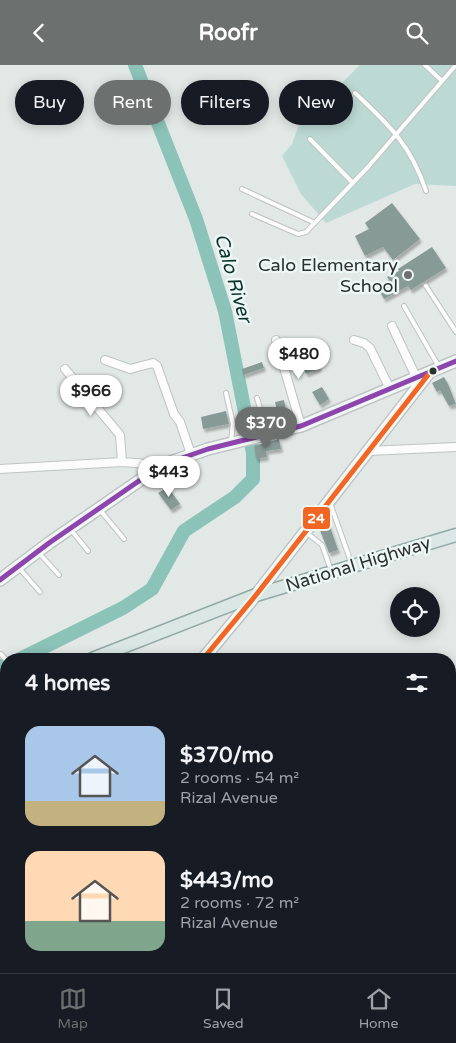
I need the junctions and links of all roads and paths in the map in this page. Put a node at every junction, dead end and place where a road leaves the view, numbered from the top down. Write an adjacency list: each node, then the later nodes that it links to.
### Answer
1 (425, 65): 3 (lane)
2 (456, 65): 3 (lane)
3 (442, 81): 5 (lane)
4 (355, 93): 5 (lane)
5 (397, 133): 7 (lane); 9 (lane)
6 (310, 139): 7 (lane)
7 (352, 182): 11 (lane)
8 (242, 189): 11 (lane)
9 (426, 191)
10 (252, 214): 11 (lane)
11 (315, 223)
12 (426, 286): 15 (lane)
13 (404, 306): 21 (lane)
14 (392, 326): 22 (street)
15 (456, 331)
16 (276, 340): 26 (street)
17 (354, 340): 23 (street)
18 (106, 360): 31 (street)
19 (456, 361): 21 (main road)
20 (66, 369): 32 (street)
21 (434, 371): 22 (main road); 30 (main road)
22 (417, 379): 23 (main road)
23 (390, 389): 26 (main road)
24 (226, 393): 28 (lane)
25 (257, 398): 27 (lane)
26 (301, 426): 27 (main road)
27 (263, 436): 28 (main road)
28 (234, 443): 31 (main road)
29 (456, 447): 30 (street)
30 (368, 451): 35 (main road)
31 (191, 454): 33 (main road)
32 (122, 463): 33 (street); 34 (street)
33 (162, 465): 36 (main road)
34 (0, 469)
35 (330, 501): 38 (main road); 43 (lane)
36 (99, 508): 37 (main road); 40 (lane)
37 (69, 528): 41 (main road); 42 (lane)
38 (305, 532): 45 (lane); 49 (main road)
39 (456, 535): 43 (main road, National Highway)
40 (124, 539)
41 (38, 551): 44 (main road); 46 (lane)
42 (88, 551)
43 (352, 565): 45 (main road, National Highway)
44 (18, 566): 47 (main road); 48 (lane)
45 (331, 571): 49 (main road, National Highway)
46 (60, 575)
47 (0, 580)
48 (40, 592)
49 (256, 595): 50 (main road, National Highway); 51 (main road)
50 (107, 653)
51 (208, 653)

